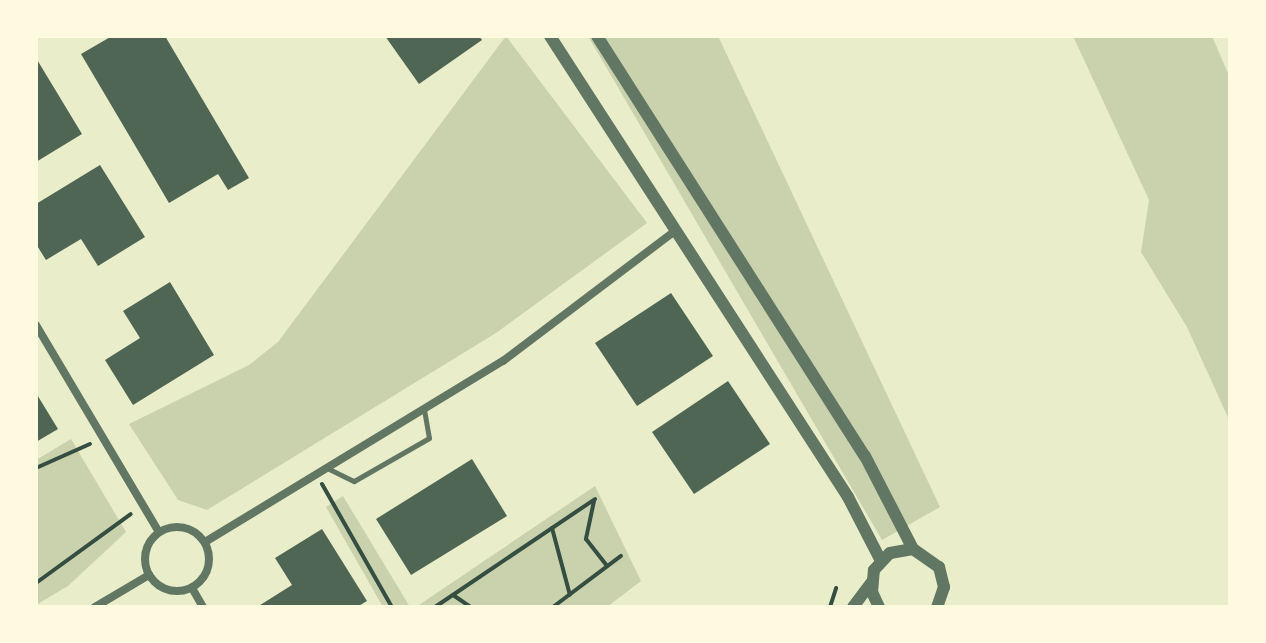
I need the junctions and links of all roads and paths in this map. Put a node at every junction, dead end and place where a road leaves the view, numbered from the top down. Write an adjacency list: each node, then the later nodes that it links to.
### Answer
1 (550, 36): 3 (street)
2 (597, 36): 14 (street)
3 (676, 230): 5 (street); 16 (street)
4 (36, 325): 6 (street)
5 (424, 409): 8 (street); 8 (lane)
6 (103, 438): 7 (path); 10 (street)
7 (36, 468)
8 (326, 468): 9 (street)
9 (316, 474): 13 (street); 28 (path)
10 (143, 506): 12 (street); 20 (path)
11 (552, 528): 17 (path); 24 (path); 25 (path)
12 (159, 532): 13 (street); 18 (street)
13 (205, 542): 22 (street)
14 (913, 549): 16 (street); 21 (street)
15 (621, 556): 17 (path)
16 (881, 561): 19 (street)
17 (607, 566): 25 (path)
18 (149, 575): 22 (street); 26 (street)
19 (872, 582): 33 (street); 34 (street)
20 (36, 583)
21 (944, 587): 35 (street); 36 (street)
22 (192, 588): 27 (street)
23 (836, 588): 32 (path)
24 (453, 595): 29 (path); 30 (path)
25 (570, 595): 31 (path)
26 (95, 607)
27 (203, 607)
28 (392, 607)
29 (435, 607)
30 (471, 607)
31 (553, 607)
32 (830, 607)
33 (853, 607)
34 (879, 607)
35 (937, 607)
36 (952, 607)

